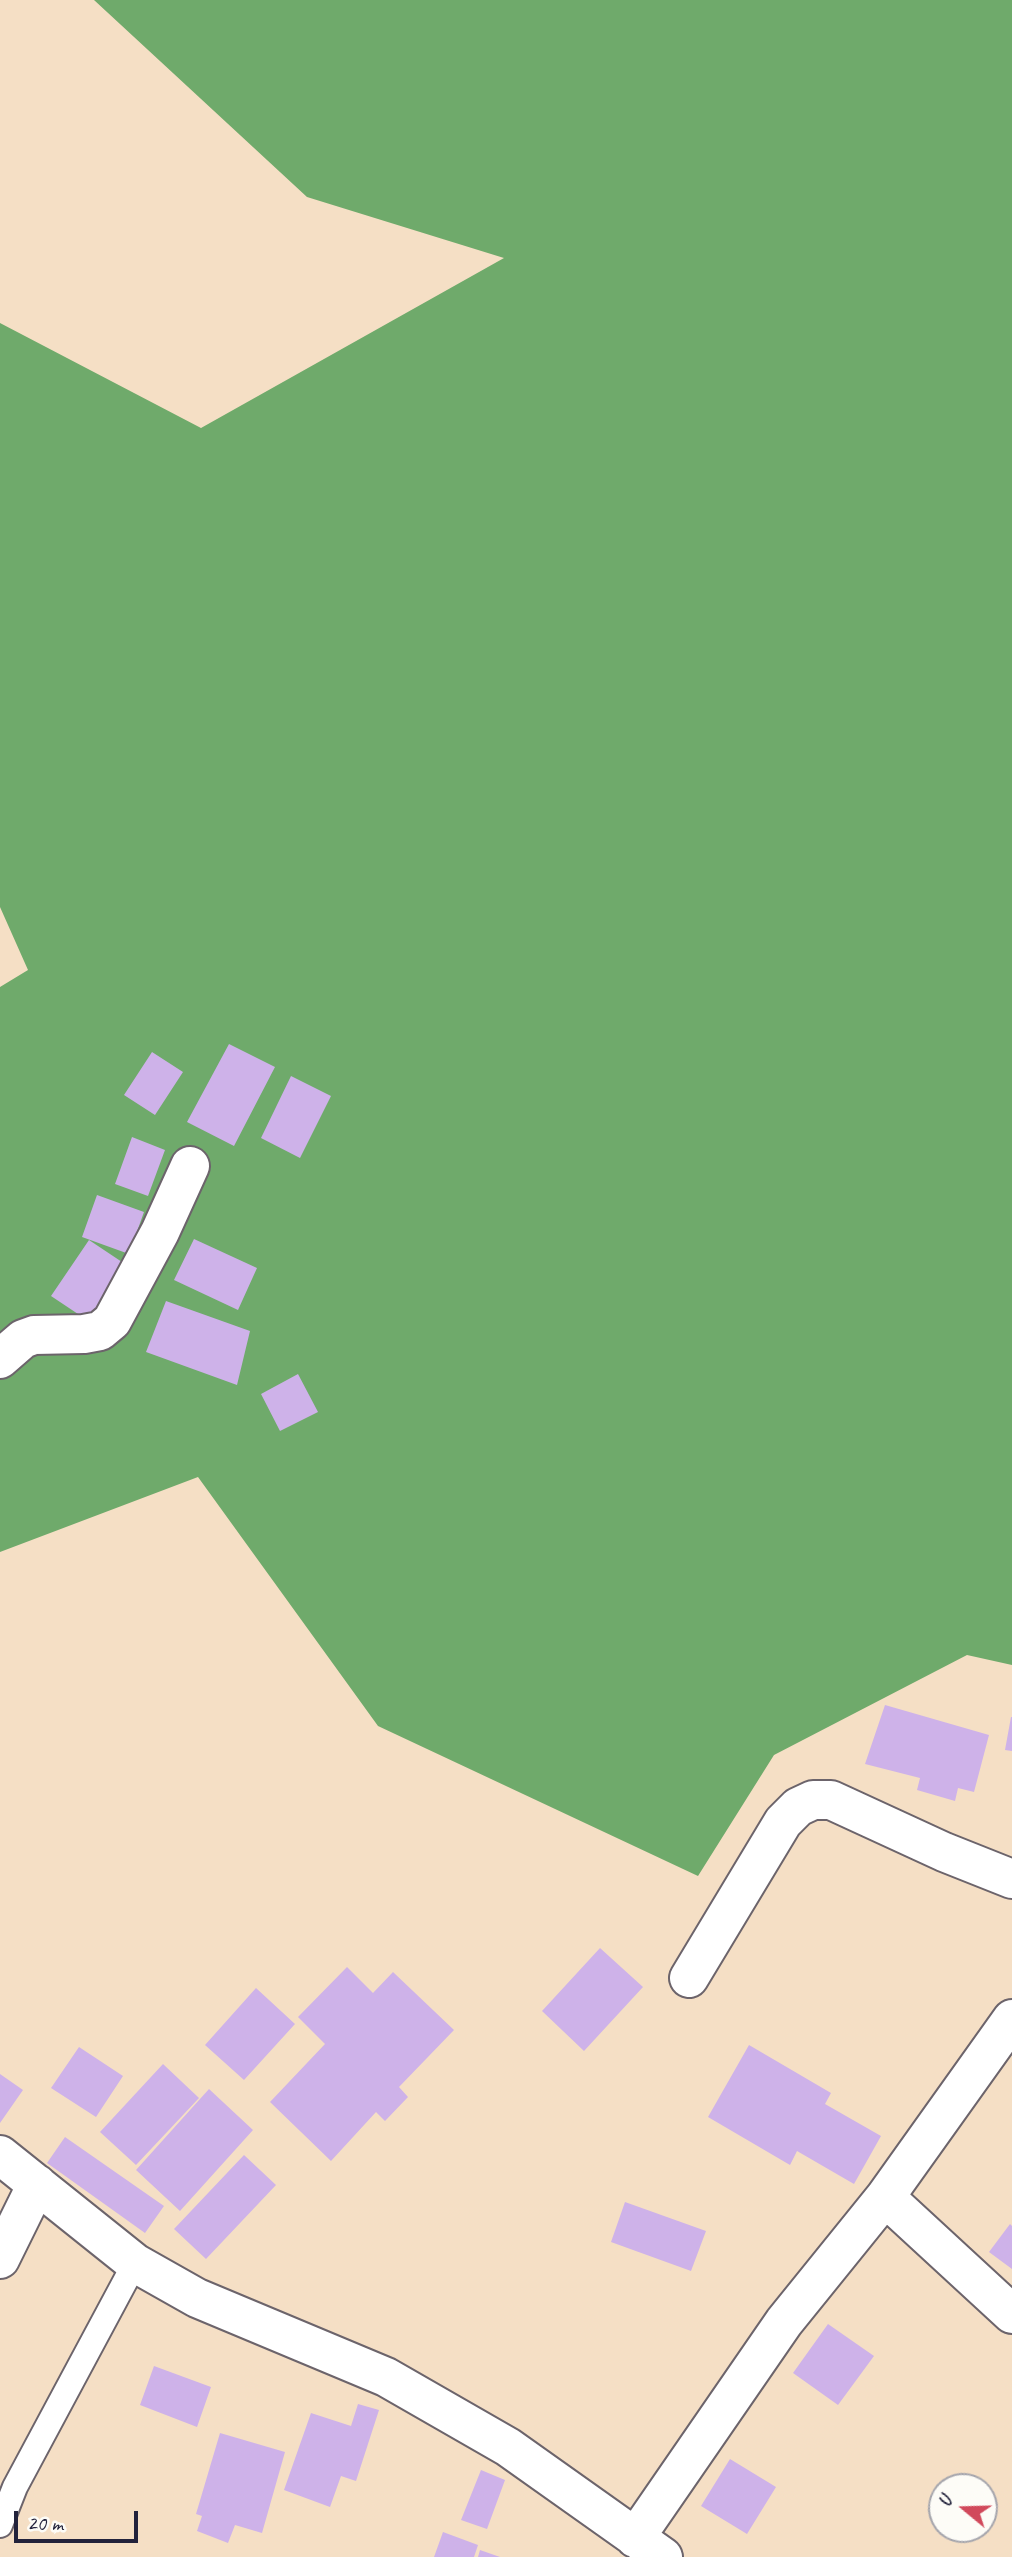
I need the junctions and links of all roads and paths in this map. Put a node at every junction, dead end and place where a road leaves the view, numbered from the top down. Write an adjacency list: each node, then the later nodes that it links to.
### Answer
1 (190, 1167): 2 (street)
2 (0, 1359)
3 (1012, 1879): 4 (street)
4 (689, 1978)
5 (1012, 2019): 8 (street)
6 (0, 2155): 7 (street)
7 (37, 2184): 9 (street); 10 (street)
8 (885, 2197): 11 (street); 13 (street)
9 (0, 2259)
10 (135, 2263): 12 (lane); 13 (street)
11 (1012, 2314)
12 (0, 2525)
13 (649, 2547)

